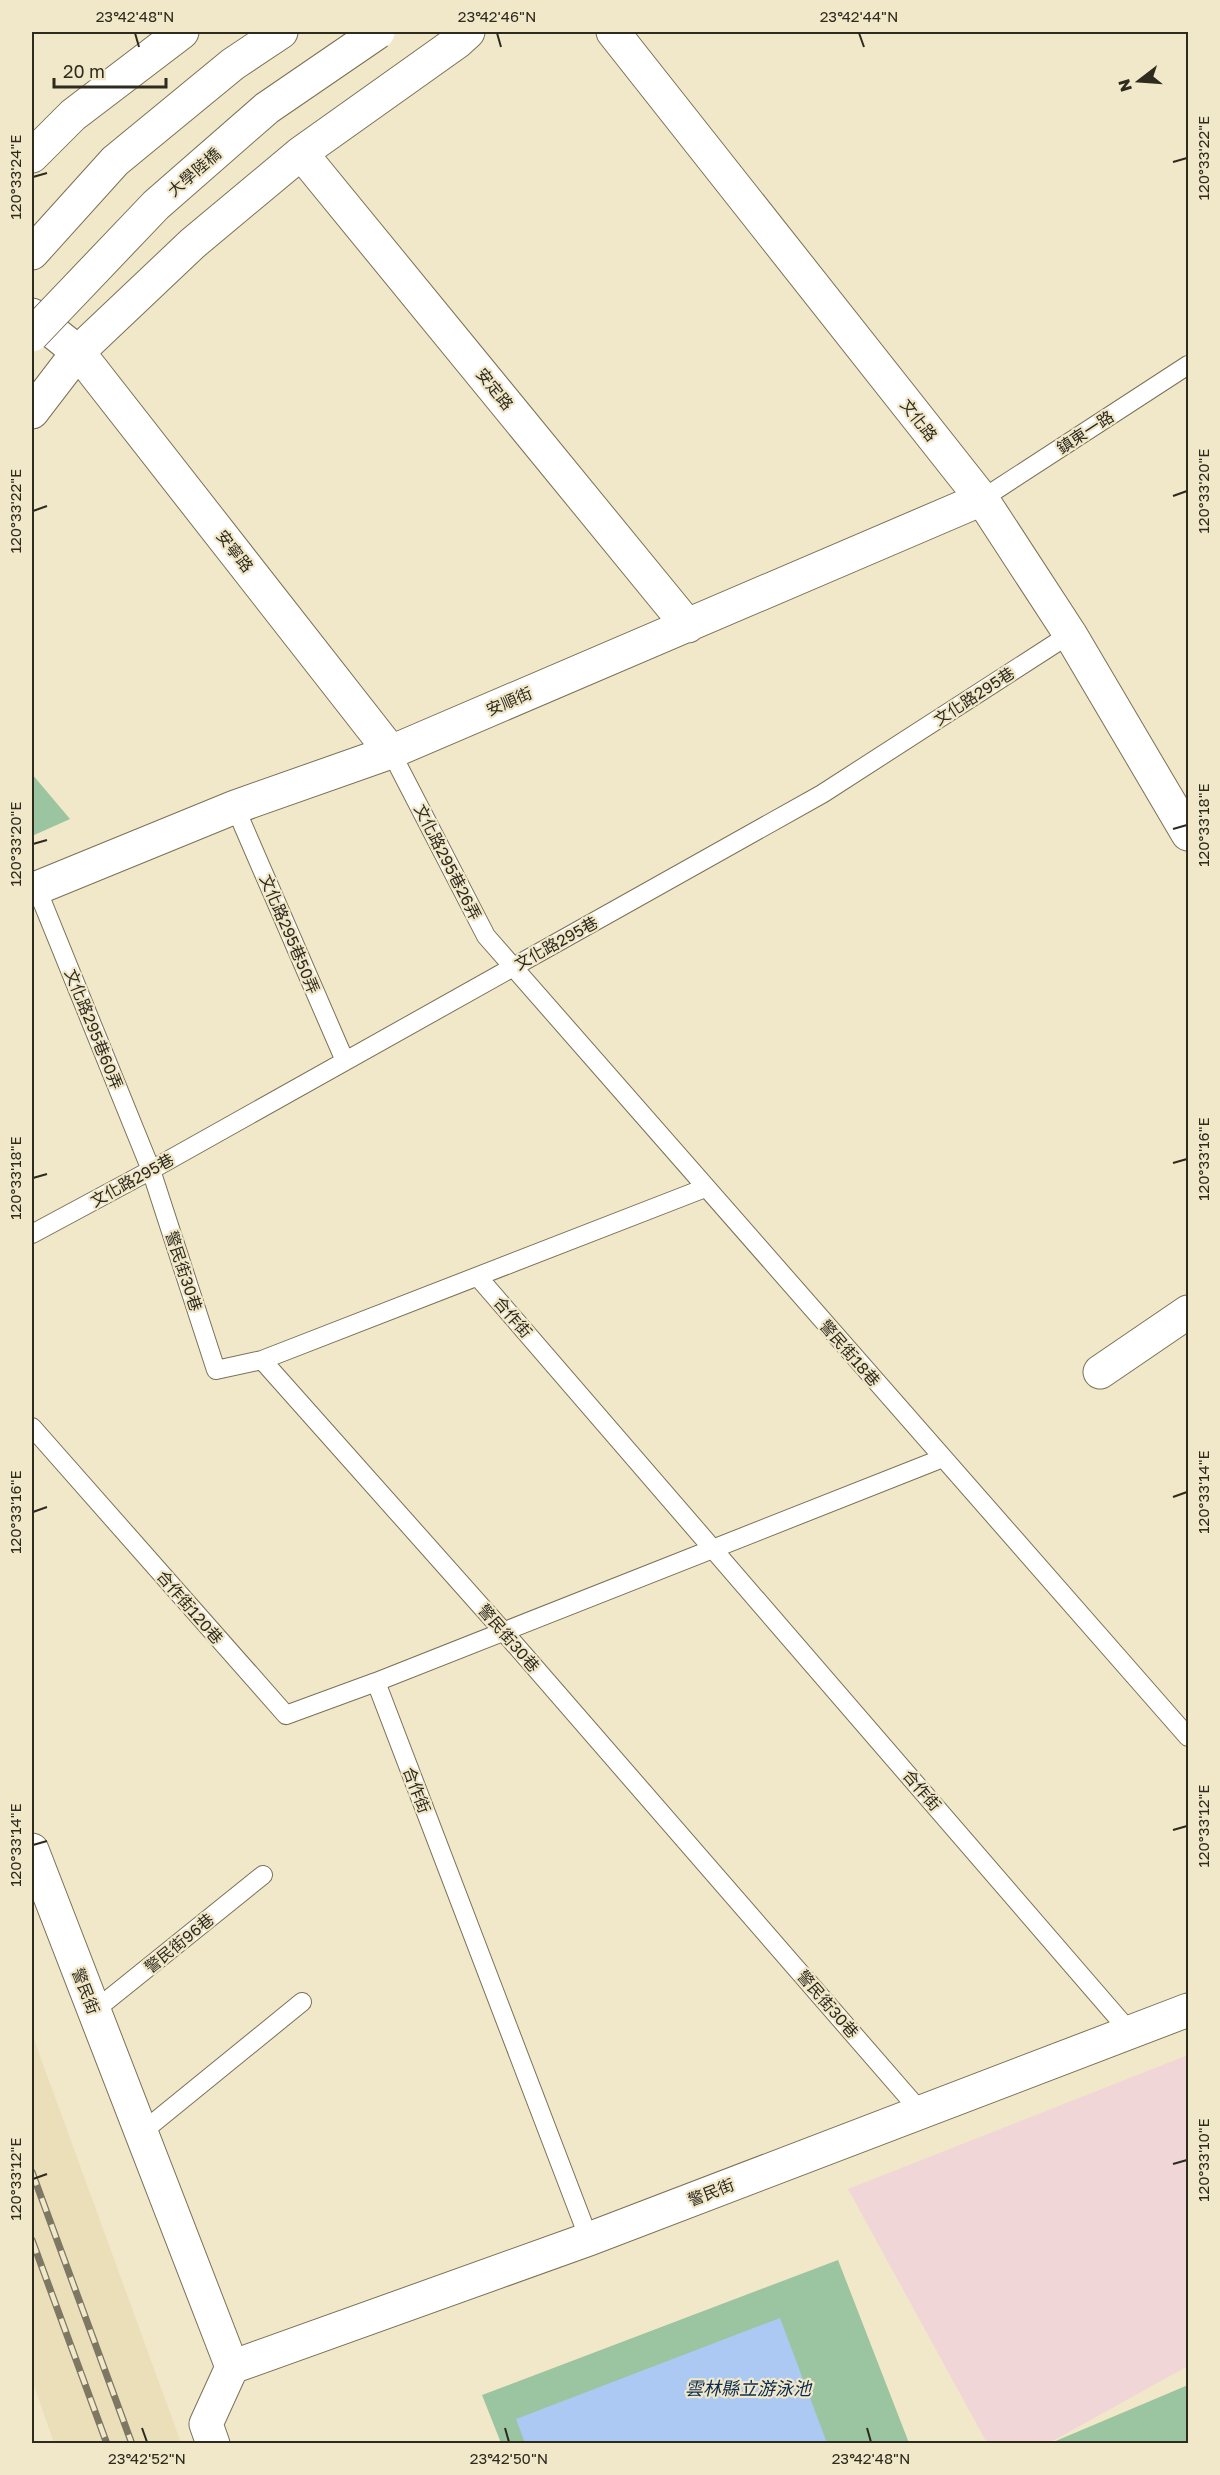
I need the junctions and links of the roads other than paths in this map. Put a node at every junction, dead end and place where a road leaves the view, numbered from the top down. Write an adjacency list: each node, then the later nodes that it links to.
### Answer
1 (182, 32): 7 (street)
2 (281, 32): 8 (street)
3 (378, 32): 10 (street, 大學陸橋, bridge)
4 (468, 32): 6 (street)
5 (613, 32): 14 (street, 文化路)
6 (302, 153): 11 (street); 15 (street, 安定路)
7 (32, 156)
8 (32, 254)
9 (32, 315): 11 (street, 安寧路)
10 (32, 335)
11 (78, 352): 13 (street); 17 (street, 安寧路)
12 (1188, 365): 14 (lane, 鎮東一路)
13 (32, 412)
14 (982, 499): 15 (street, 安順街); 16 (street, 文化路)
15 (688, 626): 17 (street, 安順街)
16 (1070, 634): 19 (street, 文化路); 21 (lane, 文化路295巷)
17 (390, 752): 18 (street, 安順街); 21 (lane, 文化路295巷26弄)
18 (235, 807): 20 (street, 安順街); 22 (lane, 文化路295巷50弄)
19 (1188, 834)
20 (34, 890): 23 (lane, 文化路295巷60弄)
21 (514, 966): 22 (lane, 文化路295巷); 24 (lane, 警民街18巷)
22 (345, 1061): 23 (lane, 文化路295巷)
23 (151, 1170): 25 (lane, 文化路295巷); 28 (lane, 警民街30巷)
24 (705, 1188): 26 (lane); 31 (lane, 警民街18巷)
25 (32, 1234)
26 (478, 1277): 28 (lane); 32 (lane, 合作街)
27 (1188, 1312): 29 (street)
28 (262, 1360): 33 (lane, 警民街30巷)
29 (1100, 1372)
30 (32, 1427): 34 (lane, 合作街120巷)
31 (943, 1458): 32 (lane); 35 (lane, 警民街18巷)
32 (714, 1548): 33 (lane); 41 (lane, 合作街)
33 (504, 1632): 34 (lane); 42 (lane, 警民街30巷)
34 (376, 1682): 44 (lane, 合作街)
35 (1188, 1737)
36 (32, 1850): 40 (street, 警民街)
37 (263, 1875): 40 (lane, 警民街96巷)
38 (302, 2002): 43 (lane)
39 (1188, 2010): 41 (street, 警民街)
40 (94, 2011): 43 (street, 警民街)
41 (1130, 2032): 42 (street, 警民街)
42 (921, 2112): 44 (street, 警民街)
43 (141, 2133): 45 (street, 警民街)
44 (589, 2239): 45 (street, 警民街)
45 (232, 2367): 46 (street)
46 (213, 2444)

